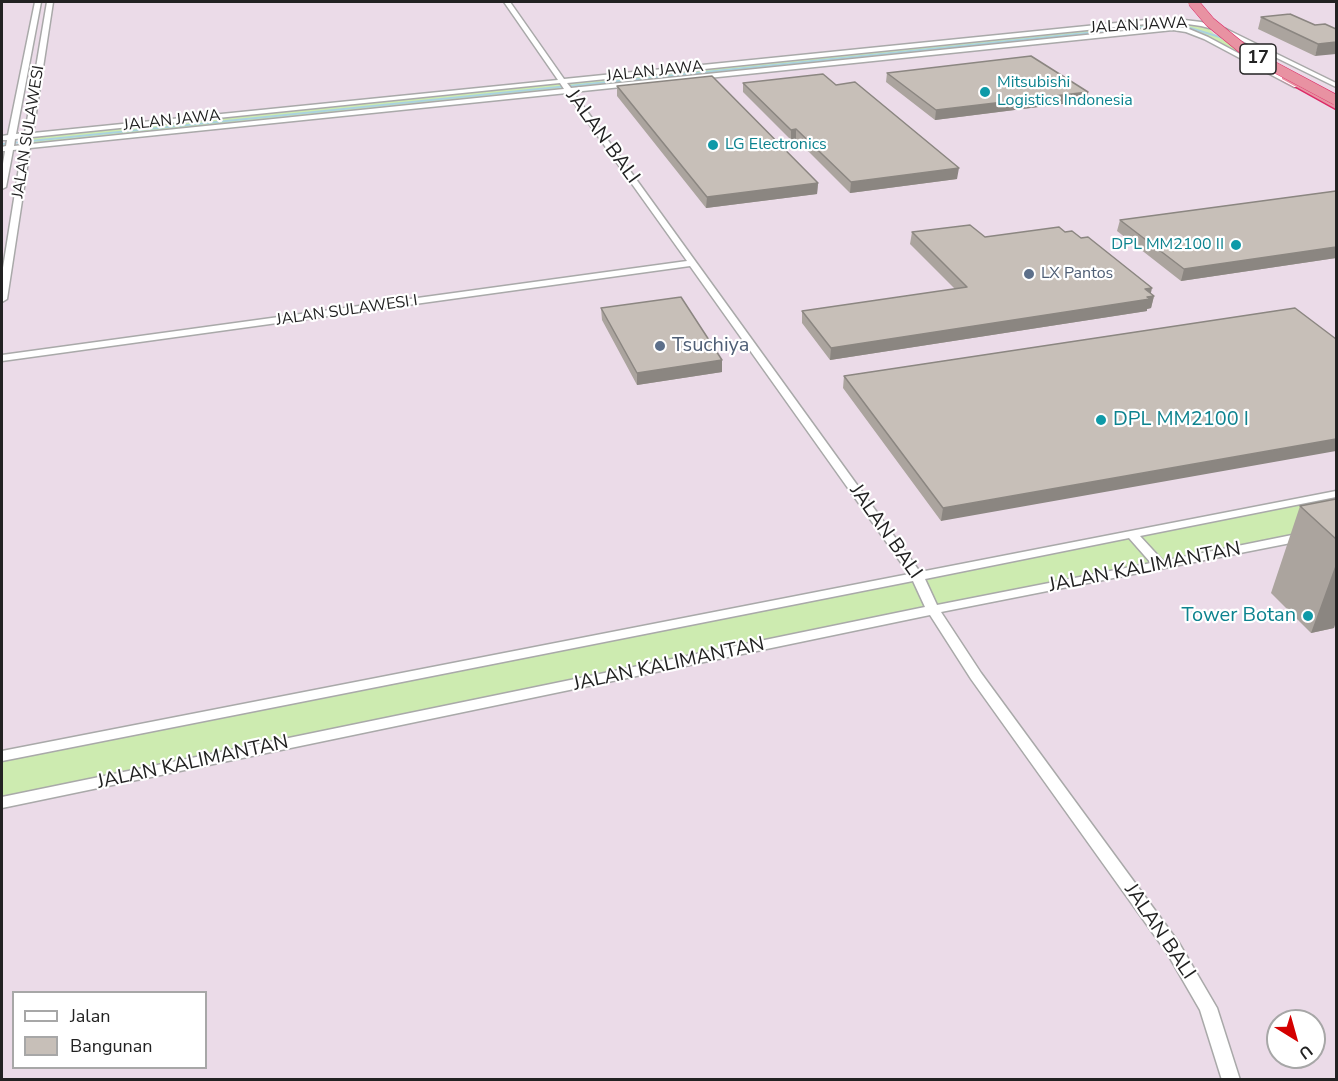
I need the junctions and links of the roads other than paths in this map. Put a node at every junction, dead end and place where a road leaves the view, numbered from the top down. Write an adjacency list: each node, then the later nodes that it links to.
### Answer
1 (38, 2): 14 (street, JALAN SULAWESI)
2 (50, 2): 13 (street, JALAN SULAWESI)
3 (507, 2): 8 (street, JALAN BALI)
4 (1193, 2): 6 (highway, 17, bridge)
5 (1207, 2): 9 (highway, 17, bridge)
6 (1267, 64): 10 (highway, 17, bridge); 11 (highway, bridge)
7 (1336, 85): 8 (street, JALAN JAWA)
8 (565, 86): 11 (street, JALAN JAWA); 13 (street, JALAN JAWA); 13 (street, JALAN JAWA); 16 (street, JALAN BALI)
9 (1336, 93)
10 (1336, 100)
11 (1336, 106)
12 (2, 138): 14 (street, JALAN JAWA)
13 (27, 141): 14 (street, JALAN JAWA); 17 (street, JALAN SULAWESI)
14 (9, 144): 15 (street, JALAN SULAWESI)
15 (2, 187)
16 (693, 263): 18 (street, JALAN SULAWESI I); 23 (street, JALAN BALI)
17 (2, 298)
18 (2, 358)
19 (1336, 494): 20 (street, JALAN KALIMANTAN)
20 (1131, 534): 22 (street); 23 (street, JALAN KALIMANTAN)
21 (1315, 534): 22 (street, JALAN KALIMANTAN)
22 (1160, 565): 24 (street, JALAN KALIMANTAN)
23 (917, 576): 24 (street, JALAN BALI); 25 (street, JALAN KALIMANTAN)
24 (933, 610): 26 (street, JALAN KALIMANTAN); 27 (street, JALAN BALI)
25 (2, 756)
26 (2, 803)
27 (1231, 1080)

